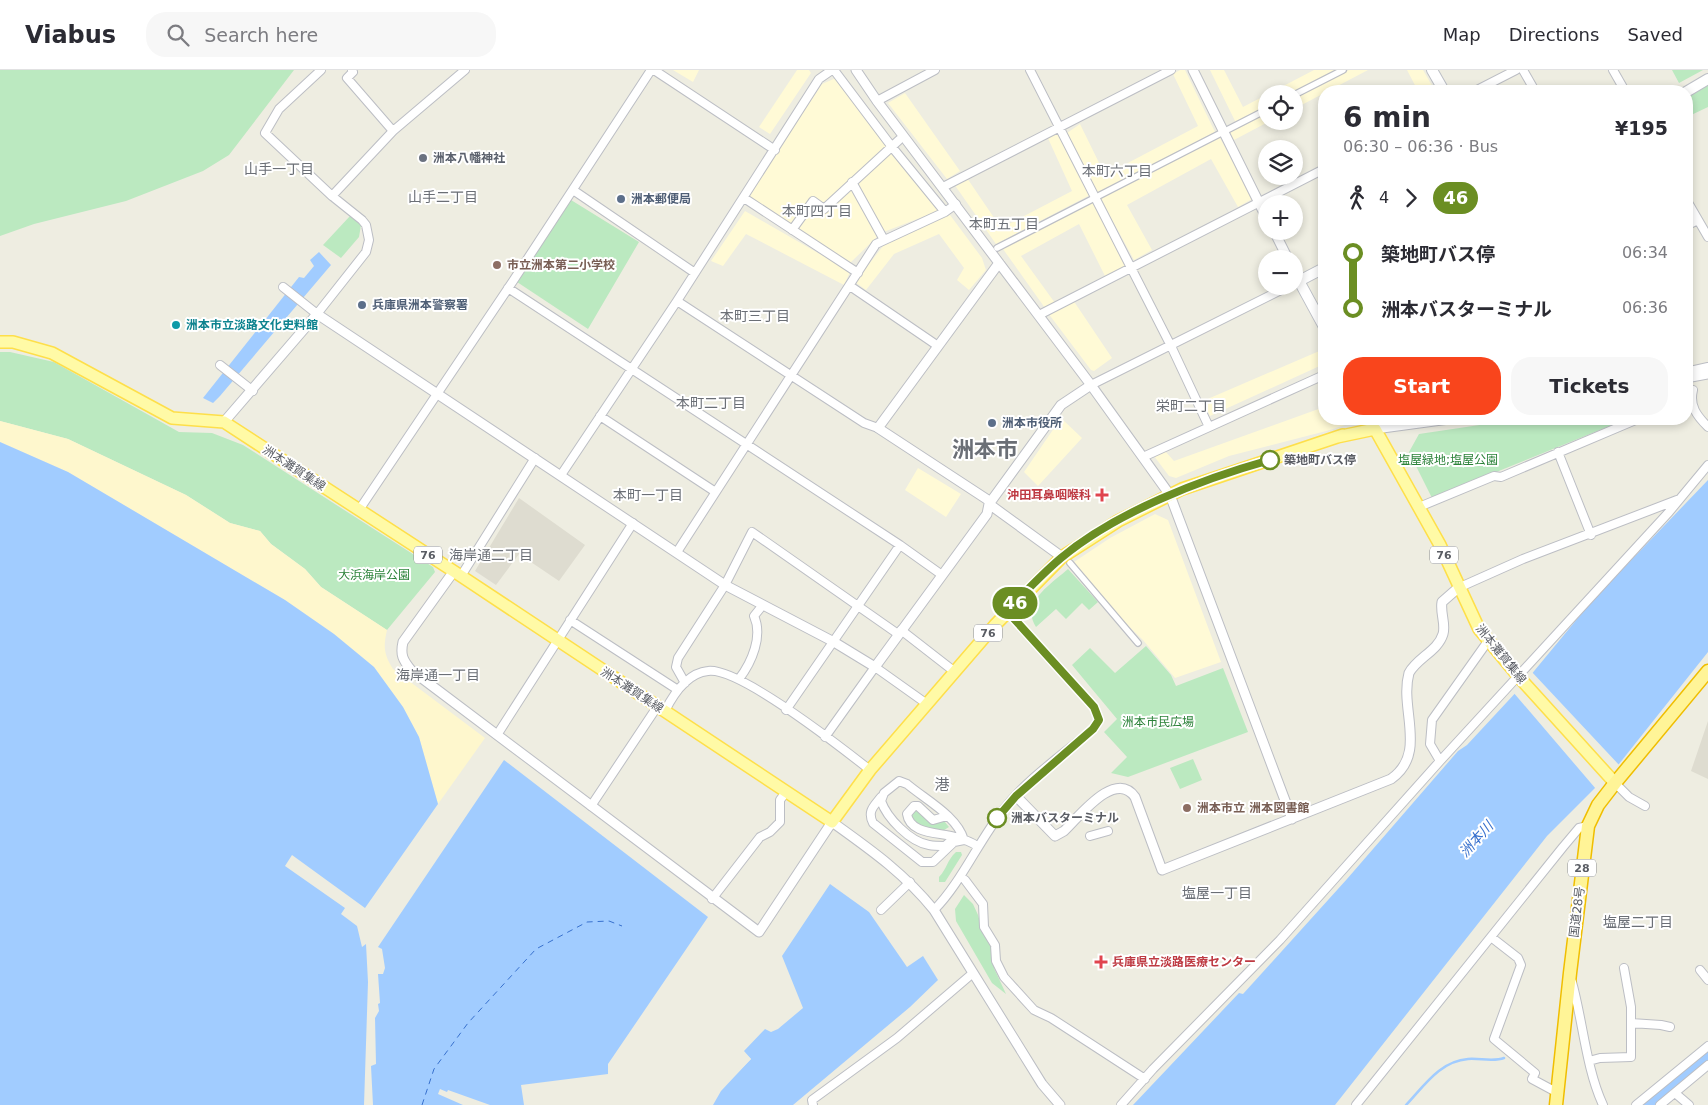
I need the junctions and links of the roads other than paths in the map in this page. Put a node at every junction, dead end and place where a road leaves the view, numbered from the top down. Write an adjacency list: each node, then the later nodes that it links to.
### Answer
1 (321, 70): 36 (street)
2 (352, 70): 26 (street)
3 (465, 70): 26 (street)
4 (652, 70): 30 (street); 34 (street)
5 (833, 70): 29 (street); 30 (street)
6 (856, 70): 23 (street)
7 (935, 70): 23 (street)
8 (1030, 70): 25 (street)
9 (1171, 70): 25 (street)
10 (1192, 70): 27 (street)
11 (1343, 70): 22 (street)
12 (1432, 70): 17 (main road)
13 (1516, 70): 18 (street)
14 (1523, 70): 19 (street)
15 (1613, 70): 20 (street)
16 (1708, 80): 21 (main road)
17 (1441, 85)
18 (1487, 85)
19 (1531, 85)
20 (1622, 85)
21 (1693, 88)
22 (1303, 91)
23 (878, 101): 33 (street)
24 (1258, 114): 27 (street)
25 (1059, 127): 33 (street); 37 (street)
26 (393, 131): 36 (street)
27 (1223, 132): 37 (street); 39 (street)
28 (899, 140): 29 (street)
29 (892, 147): 32 (street); 43 (street)
30 (775, 150): 38 (street)
31 (1318, 172): 35 (street)
32 (852, 182): 46 (street); 48 (street)
33 (943, 187): 41 (street)
34 (573, 190): 53 (street); 58 (street)
35 (1273, 195)
36 (332, 196): 62 (street)
37 (1095, 197): 49 (street); 51 (street)
38 (744, 198): 46 (street); 53 (street)
39 (1258, 200)
40 (1258, 203): 51 (street)
41 (956, 204): 43 (street); 50 (street)
42 (1693, 211): 44 (street)
43 (945, 212): 48 (street)
44 (1698, 220): 45 (street); 47 (street)
45 (1693, 222)
46 (792, 230): 54 (street)
47 (1708, 236)
48 (883, 238): 54 (street)
49 (997, 248)
50 (999, 263): 63 (street); 66 (street)
51 (1130, 267): 63 (street); 67 (street)
52 (1318, 271): 55 (main road)
53 (695, 273): 61 (street)
54 (858, 273): 56 (street)
55 (1303, 279)
56 (850, 286): 66 (street); 72 (street)
57 (283, 287): 62 (street)
58 (508, 288): 70 (street); 78 (street)
59 (1303, 292): 64 (main road)
60 (1271, 295): 67 (street)
61 (677, 301): 70 (street); 72 (street)
62 (318, 314): 77 (street); 78 (street)
63 (1039, 315): 76 (street)
64 (1318, 318)
65 (0, 342): 81 (main road, 洲本灘賀集線 / 76)
66 (938, 346): 87 (street)
67 (1171, 346): 76 (street); 85 (street)
68 (220, 365): 77 (street)
69 (1708, 367): 71 (street)
70 (631, 369): 80 (street); 88 (street)
71 (1693, 370)
72 (790, 374): 87 (street); 88 (street)
73 (1708, 374): 74 (street)
74 (1693, 377)
75 (1318, 378): 85 (street)
76 (1091, 385): 90 (street); 97 (street)
77 (253, 392): 81 (street)
78 (436, 393): 91 (street); 99 (street)
79 (1693, 406): 86 (street)
80 (600, 416): 93 (street); 94 (street)
81 (224, 422): 99 (main road, 洲本灘賀集線 / 76)
82 (1370, 425): 95 (main road, 76)
83 (1374, 425): 98 (main road, 洲本灘賀集線 / 76)
84 (1623, 425): 89 (street)
85 (1209, 427): 90 (street)
86 (1708, 427)
87 (878, 428): 97 (street)
88 (746, 443): 94 (street); 102 (street)
89 (1558, 452): 98 (street); 101 (street)
90 (1143, 457): 95 (street)
91 (535, 458): 93 (street); 105 (street)
92 (1708, 465): 96 (street)
93 (561, 475): 100 (street)
94 (714, 491): 103 (street)
95 (1170, 495): 104 (main road, 76); 139 (street)
96 (1677, 500): 101 (street); 121 (street)
97 (990, 503): 104 (street); 106 (street)
98 (1419, 506): 108 (main road, 洲本灘賀集線 / 76)
99 (360, 510): 105 (main road, 洲本灘賀集線 / 76)
100 (633, 523): 103 (street); 112 (street)
101 (1591, 535): 108 (street)
102 (900, 545): 106 (street); 110 (street)
103 (677, 552): 107 (street)
104 (1066, 560): 111 (main road, 76); 117 (street)
105 (457, 574): 114 (main road, 洲本灘賀集線 / 76); 128 (street)
106 (942, 575): 113 (street)
107 (726, 585): 109 (street); 110 (street); 123 (street)
108 (1458, 588): 115 (main road, 洲本灘賀集線 / 76); 139 (street)
109 (762, 606): 116 (street); 122 (street)
110 (858, 606): 113 (street); 116 (street)
111 (1007, 611): 120 (main road, 76); 134 (street)
112 (570, 620): 114 (street); 124 (street)
113 (899, 632): 118 (street); 120 (street)
114 (558, 641): 126 (main road, 洲本灘賀集線 / 76); 128 (street)
115 (1488, 641): 121 (main road, 洲本灘賀集線 / 76); 130 (street)
116 (834, 642): 118 (street); 127 (street)
117 (1138, 644)
118 (875, 667): 125 (street); 129 (street)
119 (1708, 671): 132 (highway, 国道28号 / 28)
120 (955, 672): 125 (main road, 76)
121 (1518, 676): 130 (street); 132 (main road, 洲本灘賀集線 / 76)
122 (739, 679): 123 (street); 127 (street)
123 (685, 683): 124 (street)
124 (678, 690): 126 (street)
125 (927, 704): 131 (main road, 76)
126 (661, 709): 133 (main road, 洲本灘賀集線 / 76); 136 (street)
127 (786, 710): 129 (street)
128 (497, 735): 136 (street)
129 (825, 737): 131 (street)
130 (1440, 761): 163 (street)
131 (870, 770): 140 (main road, 76)
132 (1613, 780): 137 (street); 141 (highway, 国道28号 / 28)
133 (786, 792): 140 (main road, 洲本灘賀集線 / 76); 149 (street)
134 (1016, 796): 139 (street); 146 (street)
135 (881, 797): 138 (street); 144 (street); 145 (street)
136 (591, 806): 149 (street)
137 (1645, 806)
138 (947, 816): 144 (street); 145 (street)
139 (1292, 819)
140 (832, 822): 148 (street); 149 (street)
141 (1588, 826): 152 (street); 156 (highway, 国道28号 / 28)
142 (1108, 831): 143 (street)
143 (1090, 836)
144 (955, 837): 145 (street)
145 (964, 840): 146 (street)
146 (977, 846): 151 (street)
147 (964, 880): 163 (street)
148 (910, 882): 150 (street); 151 (street)
149 (712, 899)
150 (881, 910)
151 (934, 910): 155 (street)
152 (1491, 937): 165 (street); 170 (street)
153 (1624, 968): 158 (street)
154 (1700, 970): 157 (street)
155 (973, 973): 167 (street); 168 (street)
156 (1570, 973): 161 (street); 165 (highway, 国道28号 / 28)
157 (1708, 980)
158 (1631, 1023): 159 (street); 161 (street)
159 (1670, 1028)
160 (1708, 1046): 172 (street)
161 (1589, 1061): 171 (street)
162 (1708, 1065): 164 (street)
163 (1145, 1079): 169 (street)
164 (1675, 1093): 166 (street); 174 (street)
165 (1557, 1099)
166 (1668, 1102): 173 (street)
167 (811, 1103)
168 (1060, 1105)
169 (1121, 1105)
170 (1356, 1105)
171 (1603, 1105)
172 (1636, 1105)
173 (1660, 1105)
174 (1689, 1105)

